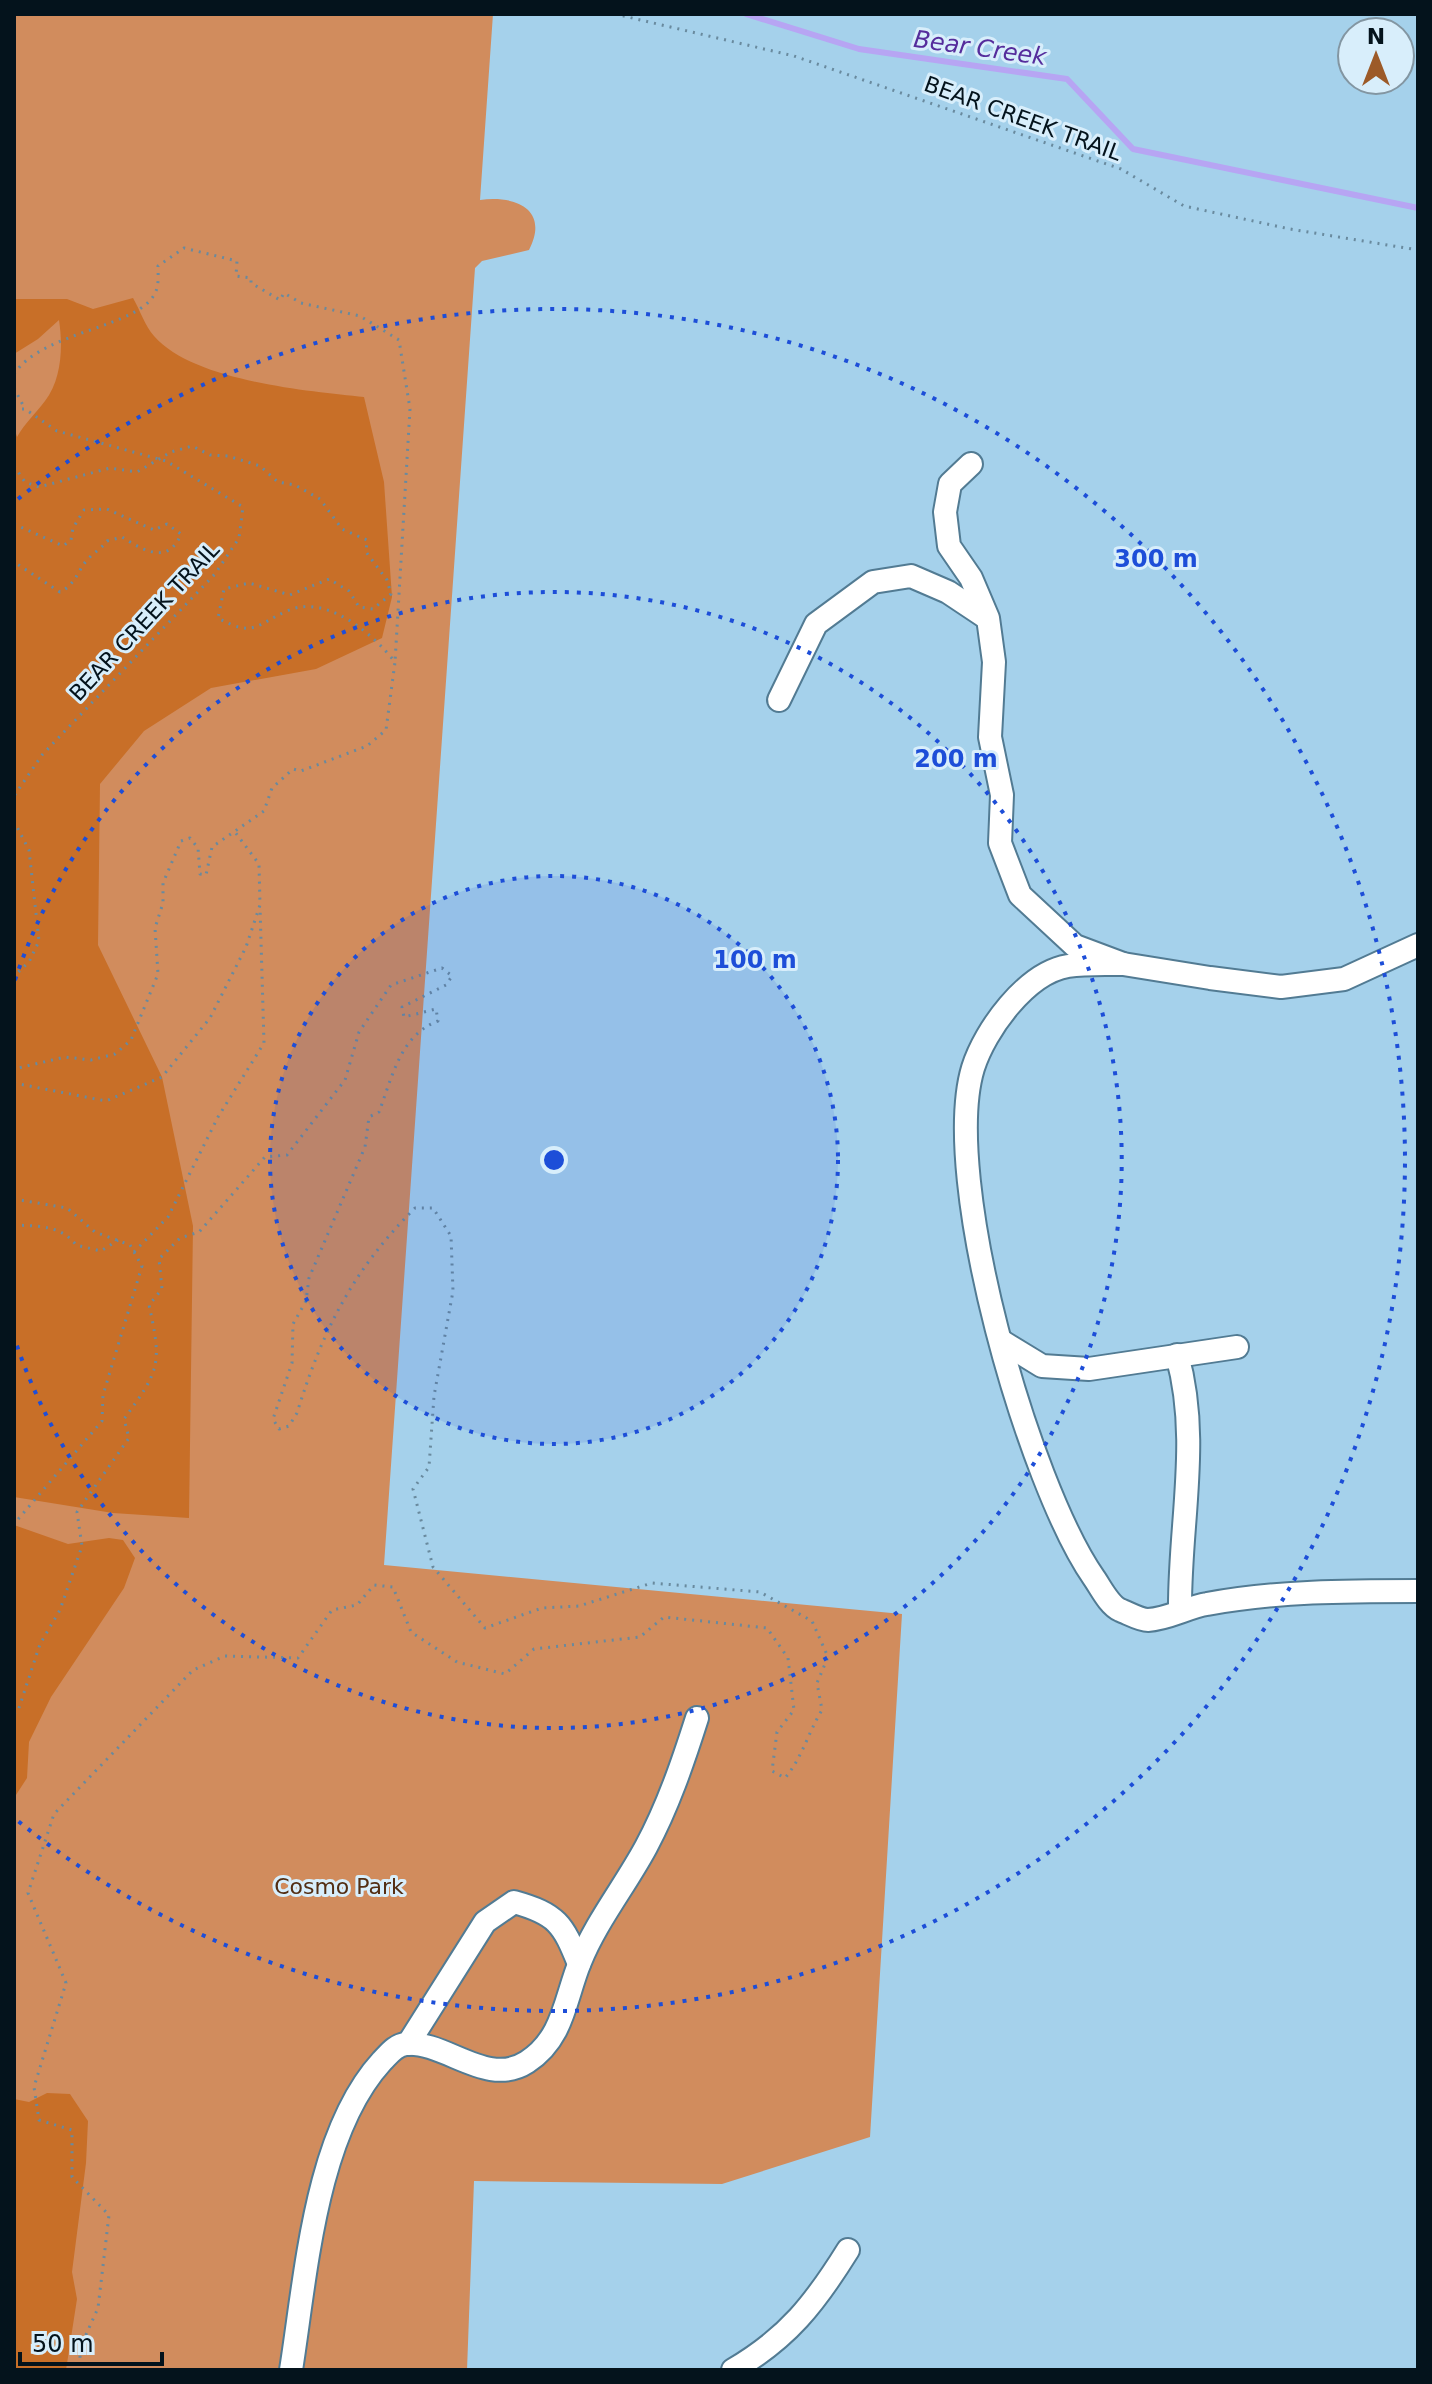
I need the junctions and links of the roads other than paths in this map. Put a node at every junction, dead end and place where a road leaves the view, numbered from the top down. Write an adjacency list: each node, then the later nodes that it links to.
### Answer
1 (971, 464): 2 (lane)
2 (988, 618): 3 (lane); 5 (lane)
3 (779, 700)
4 (1418, 945): 5 (lane)
5 (1123, 964): 6 (lane)
6 (1001, 1341): 8 (lane); 10 (lane)
7 (1237, 1347): 8 (lane)
8 (1177, 1355): 10 (lane)
9 (1418, 1591): 10 (lane)
10 (1180, 1611)
11 (697, 1718): 12 (lane)
12 (579, 1964): 13 (lane); 13 (lane)
13 (408, 2044): 15 (lane)
14 (848, 2250): 16 (lane)
15 (291, 2370)
16 (733, 2370)

